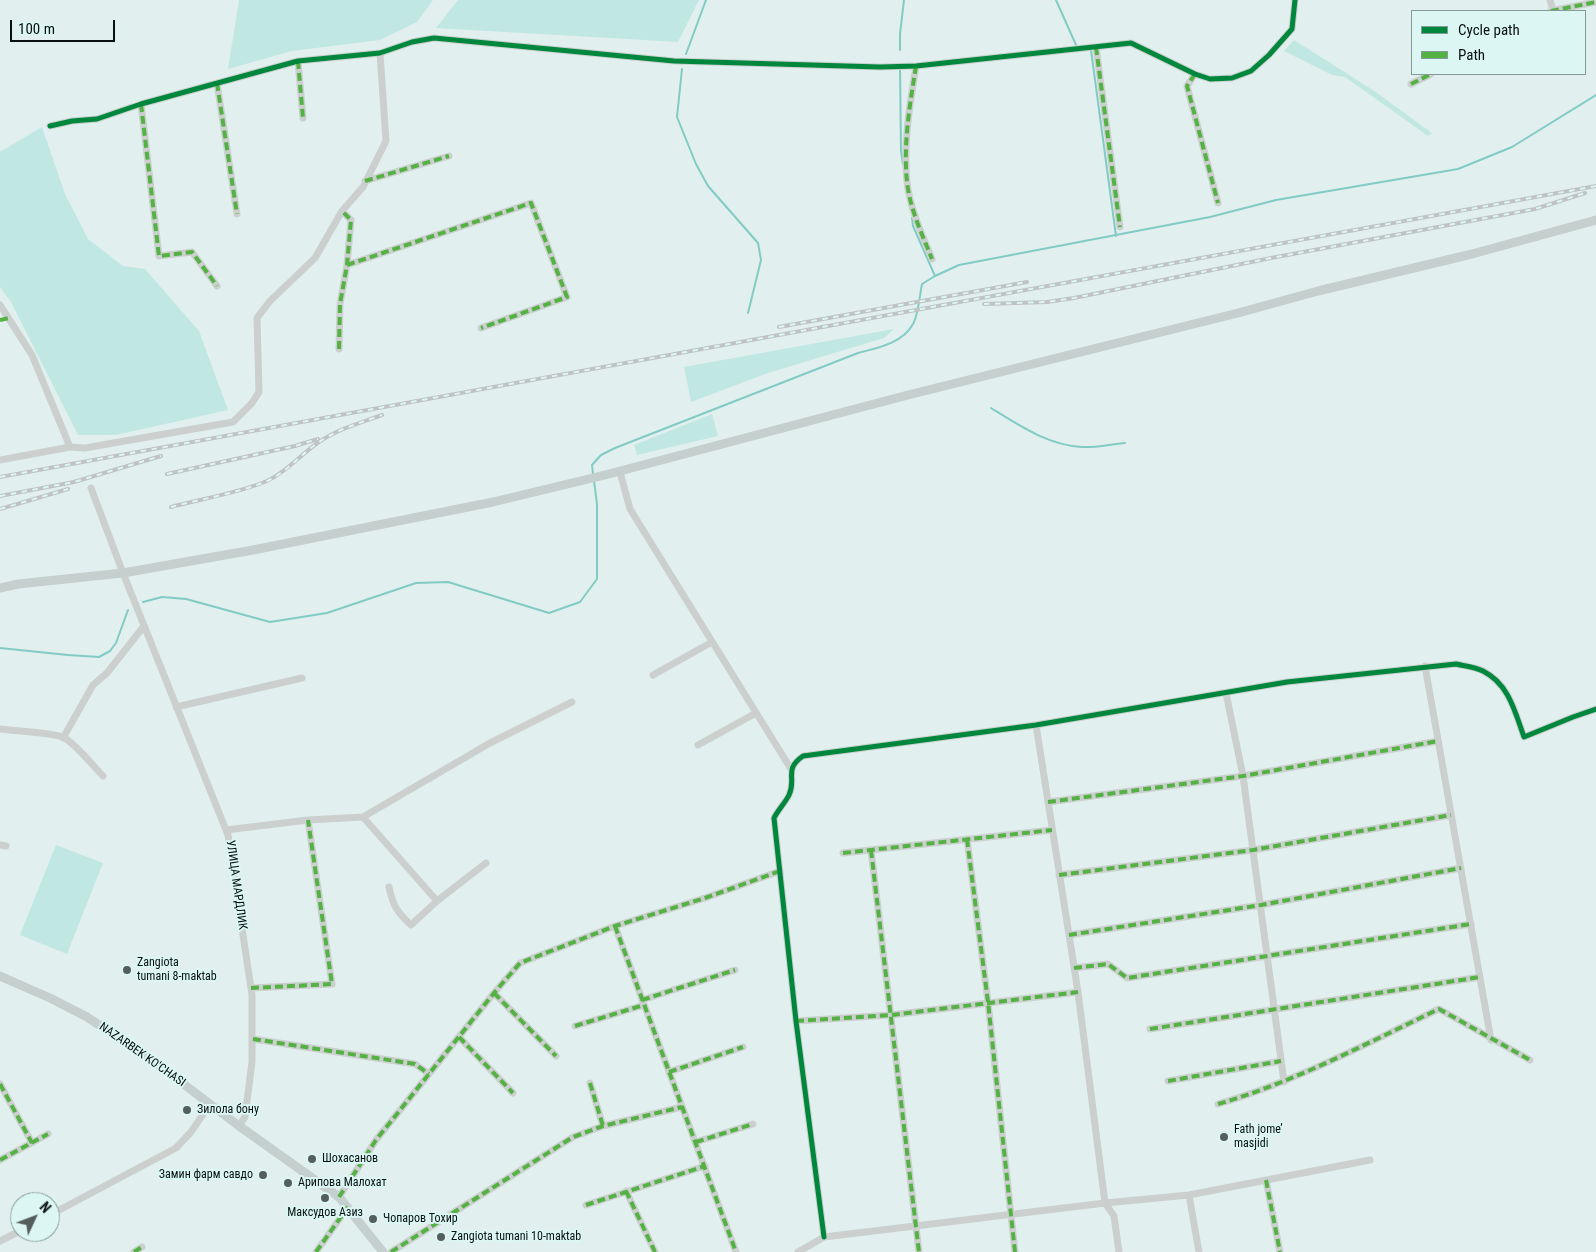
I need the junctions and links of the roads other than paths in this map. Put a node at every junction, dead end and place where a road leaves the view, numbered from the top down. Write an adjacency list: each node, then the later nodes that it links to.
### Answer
1 (1295, 0): 8 (street)
2 (1596, 2): 3 (street)
3 (1557, 10)
4 (1096, 47): 7 (street); 8 (street); 21 (street)
5 (380, 53): 6 (street); 7 (street); 16 (street)
6 (298, 61): 10 (street); 13 (street)
7 (916, 66): 22 (street)
8 (1194, 74): 17 (street)
9 (1429, 75): 11 (street)
10 (216, 84): 12 (street); 19 (street)
11 (1411, 84)
12 (141, 104): 14 (street); 24 (street)
13 (303, 118)
14 (50, 126)
15 (449, 156): 16 (street)
16 (365, 181): 18 (street)
17 (1218, 204)
18 (342, 211): 23 (street); 30 (street)
19 (237, 214)
20 (1596, 220): 32 (main road)
21 (1120, 227)
22 (932, 259)
23 (347, 265): 28 (street); 29 (street)
24 (217, 286)
25 (0, 305): 26 (street)
26 (9, 318): 27 (street); 30 (street)
27 (0, 320)
28 (481, 328)
29 (339, 349)
30 (70, 447): 31 (street)
31 (0, 460)
32 (620, 472): 34 (main road); 37 (street)
33 (91, 488): 34 (street, УЛИЦА МАРДЛИК)
34 (122, 573): 35 (main road); 36 (street, УЛИЦА МАРДЛИК)
35 (0, 588)
36 (144, 626): 43 (street, УЛИЦА МАРДЛИК); 48 (street)
37 (712, 642): 39 (street); 45 (street)
38 (1425, 666): 41 (street); 44 (street); 49 (street)
39 (653, 675)
40 (302, 678): 43 (street)
41 (1226, 693): 46 (street); 53 (street)
42 (572, 702): 56 (street)
43 (176, 708): 58 (street, УЛИЦА МАРДЛИК)
44 (1596, 709)
45 (756, 713): 50 (street); 51 (street)
46 (1036, 726): 51 (street); 54 (street)
47 (0, 729): 48 (street)
48 (63, 738): 52 (street)
49 (1438, 741): 53 (street); 55 (street)
50 (698, 745)
51 (790, 769): 66 (street)
52 (103, 776)
53 (1243, 776): 54 (street); 62 (street)
54 (1048, 802): 59 (street)
55 (1451, 815): 62 (street); 65 (street)
56 (363, 817): 57 (street); 69 (street)
57 (308, 820): 58 (street); 79 (street)
58 (226, 830): 79 (street, УЛИЦА МАРДЛИК)
59 (1052, 830): 60 (street); 67 (street)
60 (967, 839): 61 (street); 83 (street)
61 (870, 850): 63 (street); 85 (street)
62 (1253, 850): 67 (street); 70 (street)
63 (843, 853)
64 (486, 863): 69 (street)
65 (1460, 868): 70 (street); 71 (street)
66 (780, 871): 72 (street); 86 (street)
67 (1059, 875): 73 (street)
68 (389, 887): 69 (street)
69 (437, 901)
70 (1261, 905): 73 (street); 74 (street)
71 (1470, 924): 74 (street); 78 (street)
72 (615, 926): 81 (street); 82 (street)
73 (1069, 934): 75 (street)
74 (1267, 955): 75 (street); 84 (street)
75 (1074, 968): 80 (street)
76 (734, 970): 82 (street)
77 (0, 976): 103 (main road, NAZARBEK KO'CHASI)
78 (1480, 977): 84 (street); 91 (street)
79 (251, 988): 90 (street, УЛИЦА МАРДЛИК)
80 (1078, 992): 83 (street); 119 (street)
81 (494, 993): 89 (street); 93 (street)
82 (643, 1002): 87 (street); 96 (street)
83 (988, 1002): 85 (street); 123 (street)
84 (1275, 1010): 88 (street); 95 (street)
85 (891, 1015): 86 (street); 124 (street)
86 (796, 1021): 125 (street)
87 (575, 1026)
88 (1150, 1029)
89 (458, 1037): 97 (street); 102 (street)
90 (253, 1039): 97 (street); 107 (street, УЛИЦА МАРДЛИК)
91 (1491, 1040): 94 (street); 99 (street)
92 (743, 1048): 96 (street)
93 (556, 1056)
94 (1530, 1060)
95 (1281, 1061): 98 (street); 99 (street)
96 (669, 1072): 105 (street)
97 (429, 1074): 118 (street)
98 (1168, 1081)
99 (1284, 1082): 104 (street)
100 (590, 1083): 108 (street)
101 (0, 1084): 111 (street)
102 (513, 1093)
103 (210, 1104): 107 (main road, NAZARBEK KO'CHASI); 122 (street)
104 (1218, 1104)
105 (682, 1107): 108 (street); 110 (street)
106 (753, 1124): 110 (street)
107 (239, 1126): 118 (main road, NAZARBEK KO'CHASI)
108 (603, 1126): 130 (street)
109 (48, 1134): 111 (street)
110 (696, 1142): 114 (street)
111 (32, 1143): 112 (street)
112 (0, 1160)
113 (1370, 1160): 115 (street)
114 (704, 1166): 116 (street); 132 (street)
115 (1266, 1180): 117 (street); 138 (street)
116 (626, 1191): 120 (street); 131 (street)
117 (1189, 1195): 119 (street); 137 (street)
118 (339, 1198): 121 (main road, NAZARBEK KO'CHASI)
119 (1105, 1203): 123 (street); 136 (street)
120 (586, 1205)
121 (348, 1207): 128 (street); 129 (main road, NAZARBEK KO'CHASI)
122 (60, 1210)
123 (1011, 1214): 124 (street); 135 (street)
124 (916, 1226): 125 (street); 134 (street)
125 (824, 1237): 133 (street)
126 (142, 1247): 127 (street)
127 (134, 1252)
128 (316, 1252)
129 (383, 1252)
130 (391, 1252)
131 (655, 1252)
132 (736, 1252)
133 (798, 1252)
134 (919, 1252)
135 (1015, 1252)
136 (1119, 1252)
137 (1199, 1252)
138 (1280, 1252)

